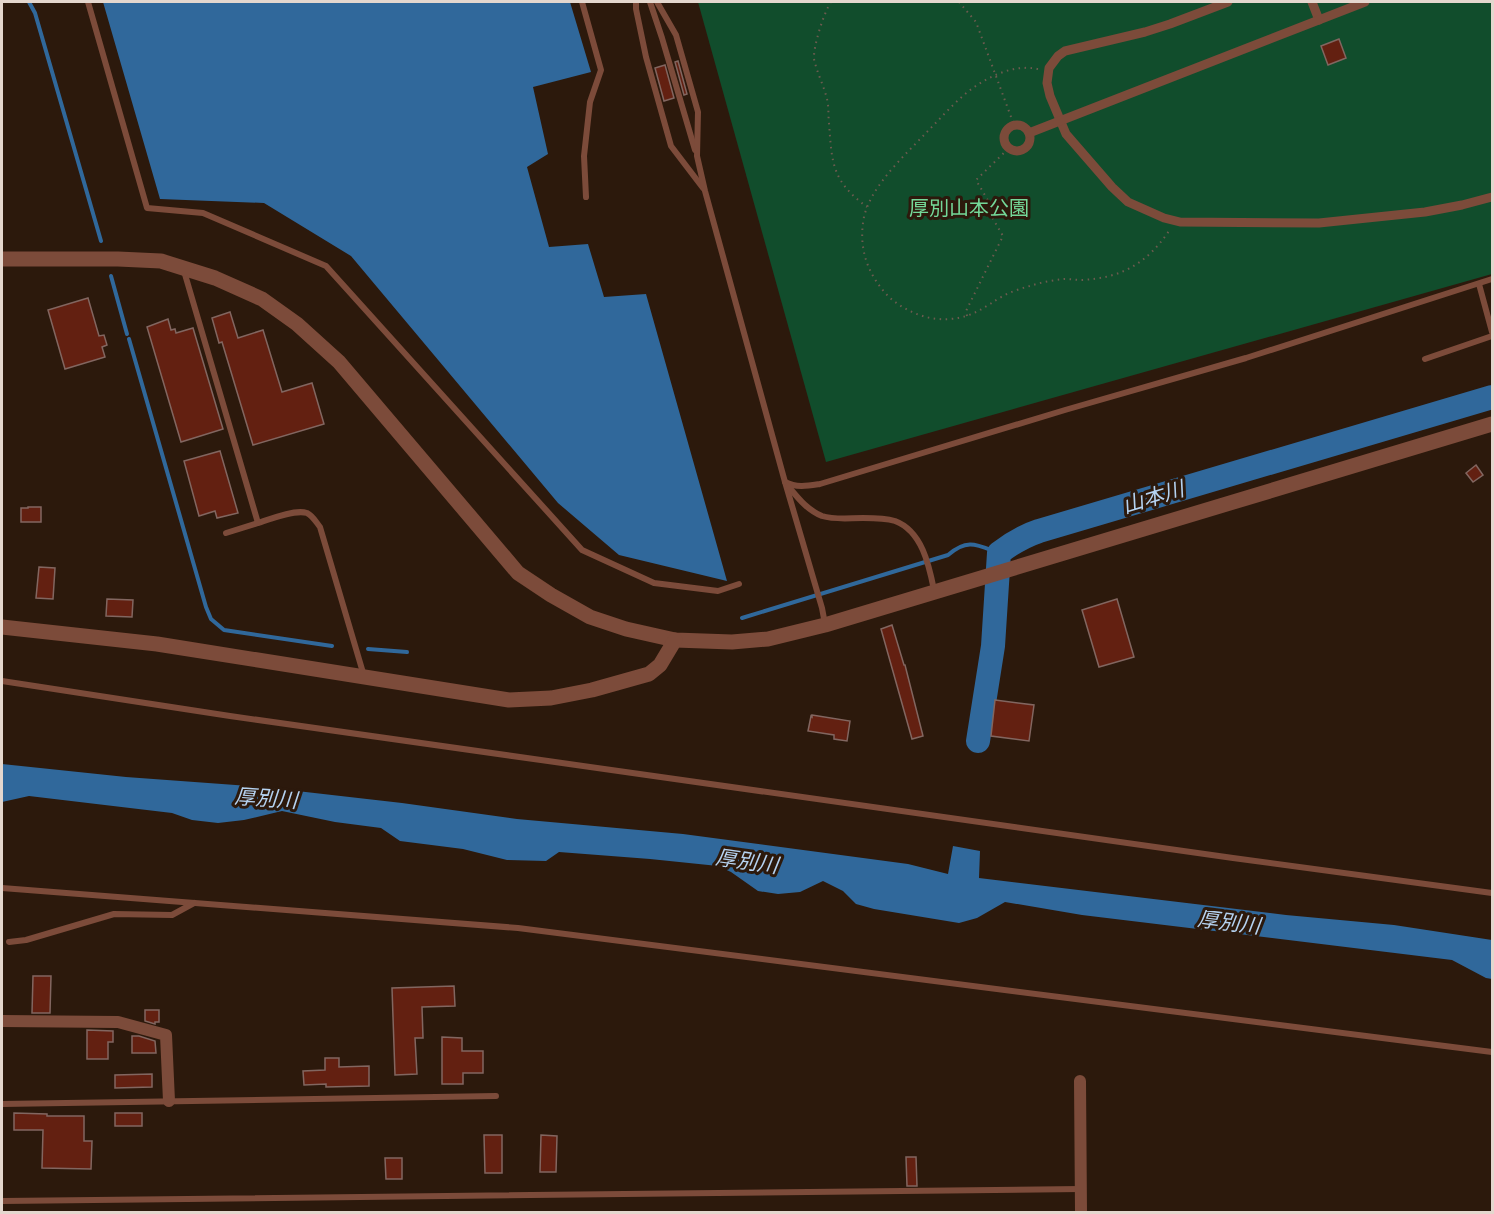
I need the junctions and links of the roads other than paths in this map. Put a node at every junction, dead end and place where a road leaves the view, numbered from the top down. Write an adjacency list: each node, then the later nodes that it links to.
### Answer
1 (88, 2): 26 (lane)
2 (582, 2): 14 (lane)
3 (636, 2): 13 (lane)
4 (650, 2): 12 (lane)
5 (657, 2): 12 (lane)
6 (1228, 2): 10 (street)
7 (1312, 2): 9 (street)
8 (1365, 2): 9 (street)
9 (1319, 20): 10 (street)
10 (1060, 121): 11 (street); 15 (street)
11 (1029, 133): 11 (street)
12 (697, 156): 13 (lane)
13 (705, 191): 23 (lane)
14 (586, 197)
15 (1492, 197)
16 (2, 259): 17 (street)
17 (183, 268): 24 (lane); 30 (street)
18 (1492, 279): 19 (lane)
19 (1479, 284): 20 (lane); 23 (lane)
20 (1492, 334): 21 (lane)
21 (1425, 359)
22 (1492, 424): 27 (street)
23 (785, 482): 27 (lane); 28 (lane)
24 (258, 523): 25 (lane); 31 (lane)
25 (226, 533)
26 (739, 584)
27 (934, 591): 28 (street)
28 (825, 624): 30 (street)
29 (2, 627): 31 (street)
30 (675, 640): 31 (street)
31 (364, 677)
32 (2, 681): 34 (lane)
33 (2, 888): 35 (lane)
34 (1492, 892)
35 (195, 903): 36 (lane); 38 (lane)
36 (9, 942)
37 (2, 1021): 41 (street)
38 (1492, 1052)
39 (1080, 1081): 43 (street)
40 (496, 1096): 41 (lane)
41 (169, 1101): 42 (lane)
42 (2, 1104)
43 (1081, 1189): 44 (lane); 45 (street)
44 (2, 1201)
45 (1081, 1212)

